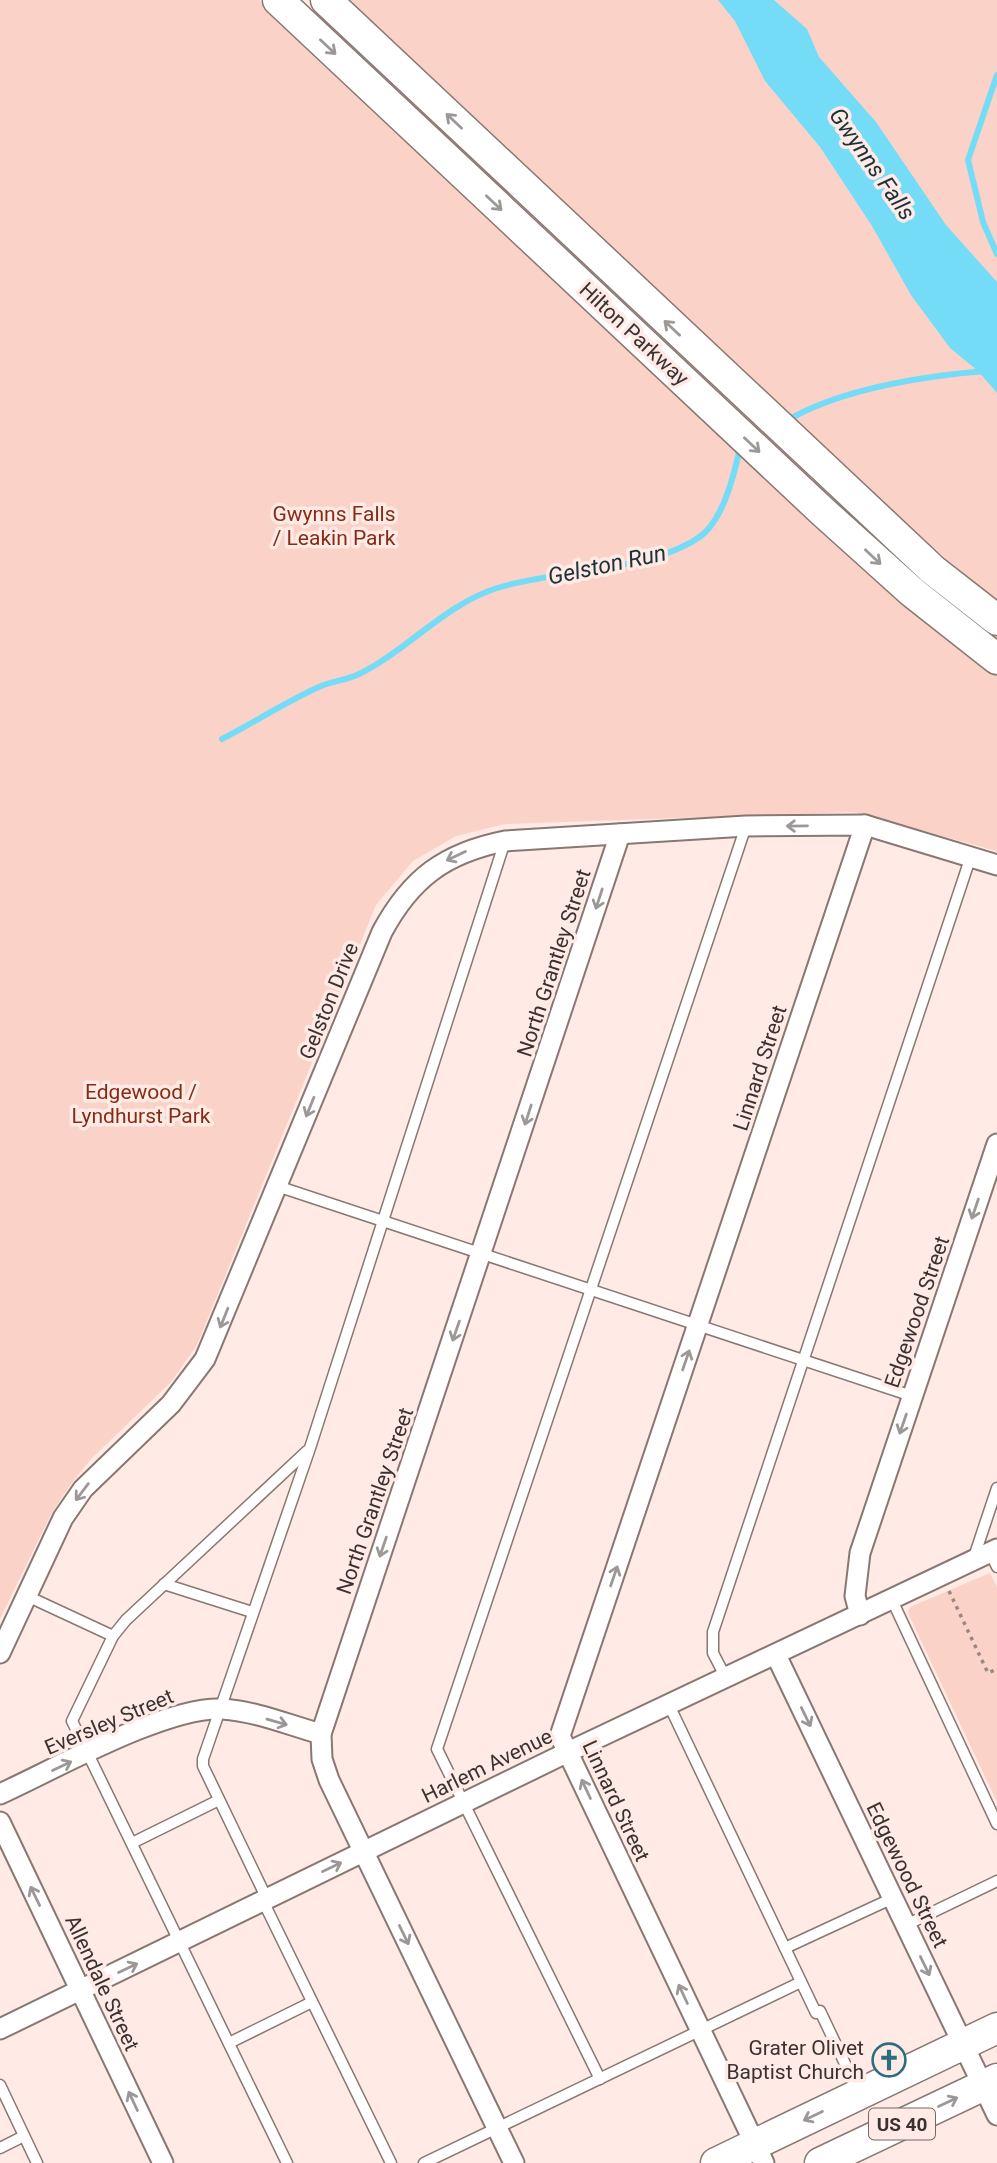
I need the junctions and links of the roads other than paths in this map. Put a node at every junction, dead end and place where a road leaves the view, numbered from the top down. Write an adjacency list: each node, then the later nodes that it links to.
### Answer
1 (278, 0): 4 (main road, Hilton Parkway, one-way to 4)
2 (326, 0): 3 (main road, Hilton Parkway, one-way to 2)
3 (997, 620)
4 (997, 659)
5 (865, 825): 6 (street, Gelston Drive, one-way to 6); 9 (street, Gelston Drive); 16 (street, Linnard Street)
6 (746, 826): 7 (street, Gelston Drive); 15 (lane)
7 (620, 834): 8 (street, Gelston Drive); 14 (street, North Grantley Street, one-way to 14)
8 (505, 841): 12 (street, Gelston Drive, one-way to 12); 13 (lane)
9 (971, 856): 10 (street, Gelston Drive); 17 (lane)
10 (997, 865)
11 (997, 1144): 18 (street, Edgewood Street, one-way to 18)
12 (277, 1186): 13 (lane); 23 (street, Gelston Drive, one-way to 23)
13 (383, 1221): 14 (lane); 19 (lane)
14 (482, 1254): 15 (lane); 33 (street, North Grantley Street, one-way to 33)
15 (590, 1289): 16 (lane); 38 (lane)
16 (698, 1325): 17 (lane); 34 (street, Linnard Street, one-way to 16)
17 (805, 1361): 18 (lane); 30 (lane)
18 (912, 1396): 26 (street, Edgewood Street, one-way to 26)
19 (310, 1448): 22 (lane); 25 (lane)
20 (997, 1488): 21 (lane)
21 (989, 1557): 24 (street, Harlem Avenue)
22 (164, 1584): 25 (lane); 27 (lane)
23 (27, 1596): 27 (lane); 28 (street, Gelston Drive)
24 (892, 1600): 26 (street, Harlem Avenue); 40 (lane)
25 (252, 1612): 32 (lane)
26 (860, 1615): 29 (street, Harlem Avenue)
27 (113, 1636): 35 (lane)
28 (0, 1653)
29 (776, 1655): 30 (street, Harlem Avenue); 44 (street, Edgewood Street, one-way to 44)
30 (726, 1678): 31 (street, Harlem Avenue)
31 (669, 1705): 34 (street, Harlem Avenue); 48 (lane)
32 (222, 1709): 33 (street, Eversley Street, one-way to 33); 35 (street, Eversley Street); 37 (lane)
33 (321, 1734): 42 (street, North Grantley Street)
34 (568, 1752): 38 (street, Harlem Avenue); 54 (street, Linnard Street, one-way to 34)
35 (88, 1754): 36 (street, Eversley Street, one-way to 35); 41 (lane)
36 (0, 1794)
37 (219, 1800): 41 (lane); 45 (lane)
38 (464, 1803): 42 (street, Harlem Avenue); 57 (lane)
39 (0, 1822): 50 (street, Allendale Street, one-way to 39)
40 (997, 1824)
41 (132, 1843): 47 (lane)
42 (364, 1852): 45 (street, Harlem Avenue, one-way to 42); 62 (street, North Grantley Street, one-way to 62)
43 (997, 1881): 46 (lane)
44 (893, 1898): 46 (street, Edgewood Street); 48 (lane)
45 (265, 1900): 47 (street, Harlem Avenue); 51 (lane)
46 (906, 1925): 56 (street, Edgewood Street, one-way to 56)
47 (180, 1942): 50 (street, Harlem Avenue, one-way to 47); 55 (lane)
48 (785, 1948): 49 (lane)
49 (801, 1982): 54 (lane); 60 (lane)
50 (81, 1991): 53 (street, Harlem Avenue); 67 (street, Allendale Street, one-way to 50)
51 (312, 2002): 55 (lane); 69 (lane)
52 (997, 2028): 56 (main road, US 40)
53 (0, 2029)
54 (700, 2030): 57 (lane); 65 (street, Linnard Street)
55 (229, 2043): 68 (lane)
56 (963, 2044): 58 (street, Edgewood Street); 60 (main road, US 40)
57 (600, 2078): 62 (lane)
58 (990, 2082): 61 (street, Edgewood Street); 73 (main road, US 40, one-way to 58)
59 (0, 2085): 63 (lane)
60 (860, 2094): 65 (main road, US 40, one-way to 65)
61 (997, 2115)
62 (498, 2128): 70 (lane); 71 (street, North Grantley Street)
63 (24, 2136): 64 (lane); 66 (lane)
64 (0, 2148)
65 (759, 2154): 72 (main road, US 40)
66 (37, 2163)
67 (163, 2163)
68 (287, 2163)
69 (391, 2163)
70 (425, 2163)
71 (514, 2163)
72 (716, 2163)
73 (820, 2163)

